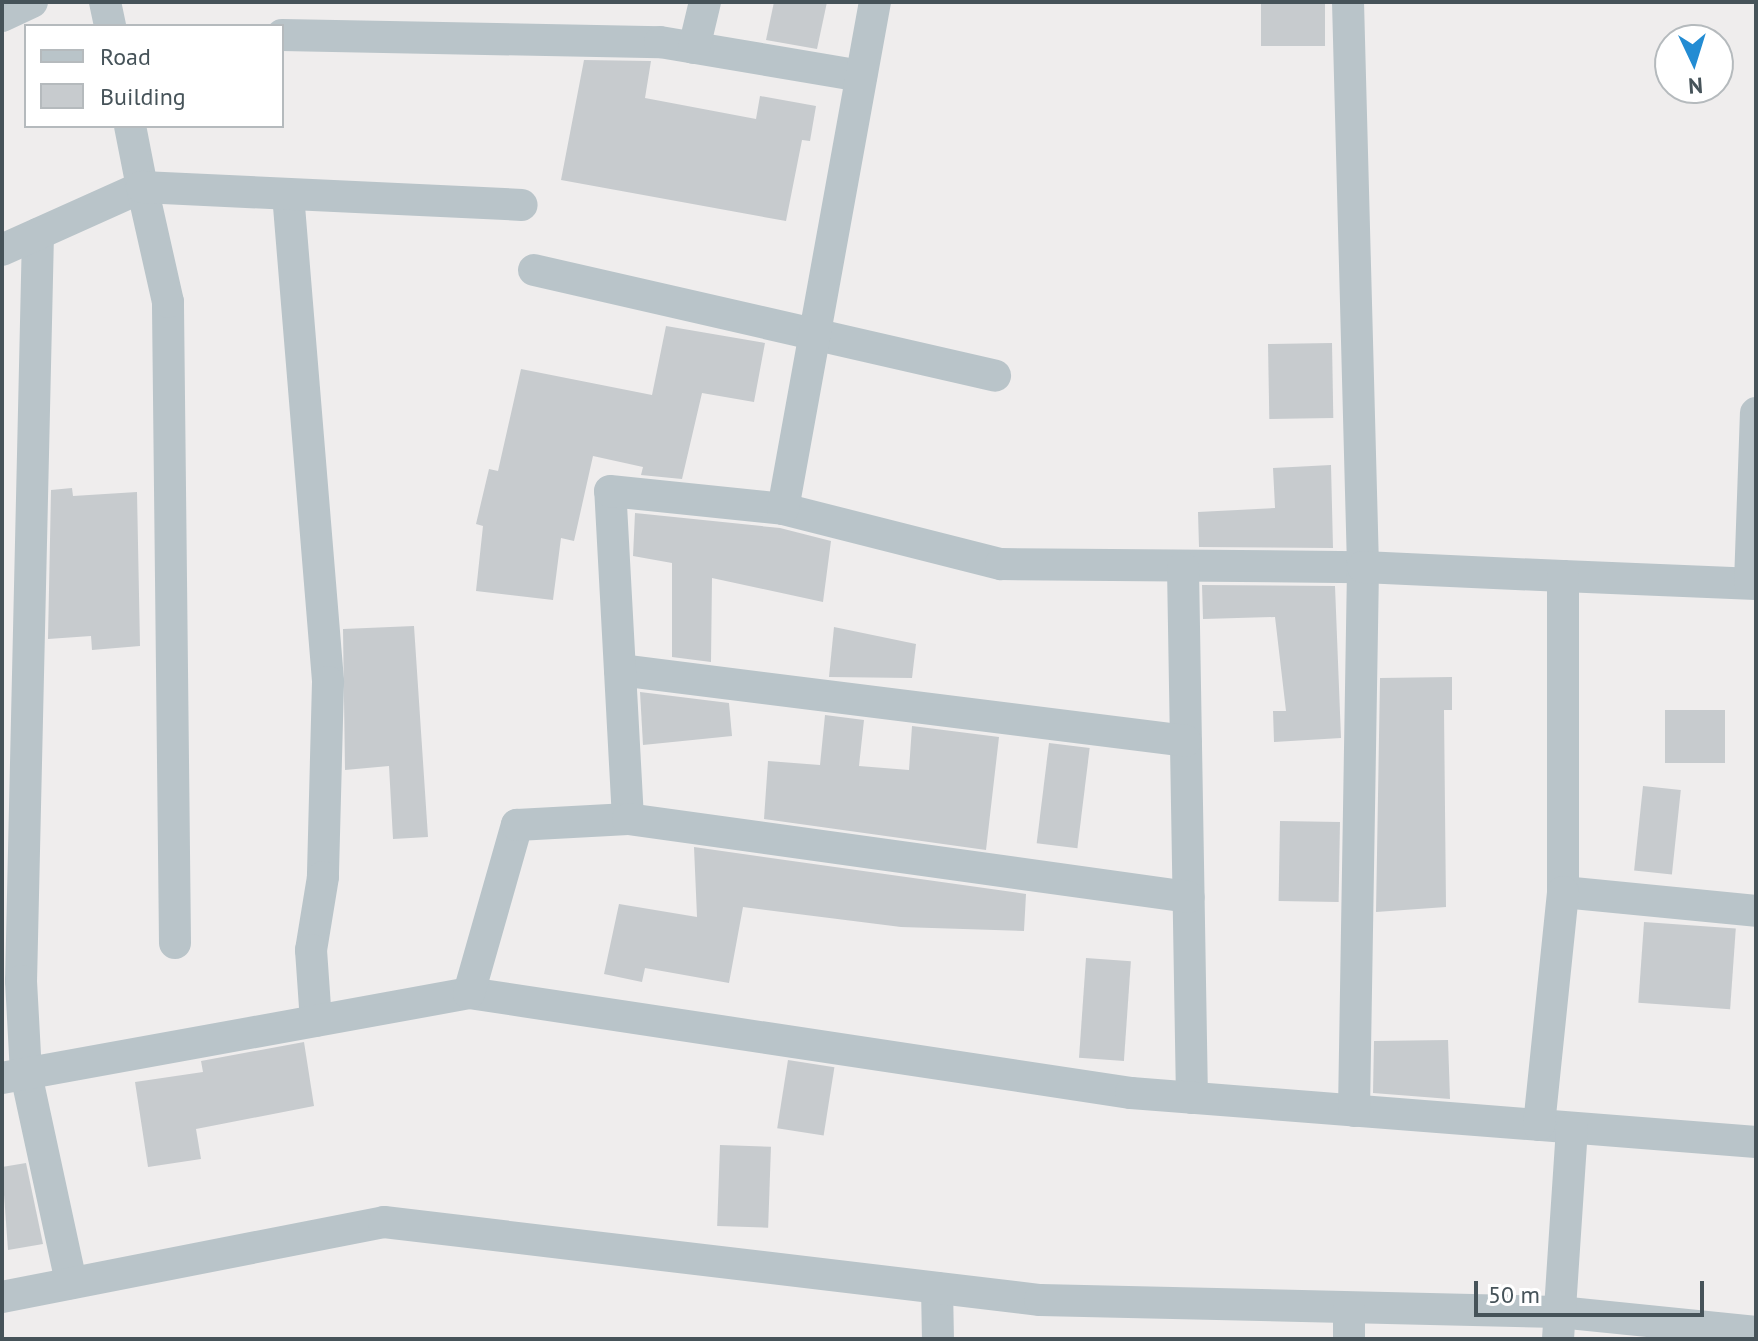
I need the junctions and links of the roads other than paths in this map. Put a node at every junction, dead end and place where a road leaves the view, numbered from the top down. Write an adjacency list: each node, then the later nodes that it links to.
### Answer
1 (32, 2): 6 (street)
2 (105, 2): 7 (street)
3 (705, 2): 9 (street)
4 (875, 2): 10 (street)
5 (1348, 2): 21 (street)
6 (2, 16)
7 (110, 24)
8 (284, 35): 9 (street)
9 (694, 48): 10 (street)
10 (861, 76): 17 (street)
11 (130, 128): 12 (street)
12 (142, 187): 13 (street); 15 (street); 31 (street)
13 (288, 194): 14 (street); 33 (street)
14 (522, 205)
15 (13, 241): 34 (street)
16 (534, 270): 17 (street)
17 (812, 330): 18 (street); 20 (street)
18 (995, 376)
19 (1756, 413): 24 (street)
20 (783, 509): 22 (street); 25 (street)
21 (1363, 567): 22 (street); 23 (street); 36 (street)
22 (1183, 568): 26 (street)
23 (1563, 576): 24 (street); 28 (street)
24 (1753, 584)
25 (620, 670): 26 (street); 27 (street)
26 (1186, 741): 29 (street)
27 (628, 819): 29 (street); 32 (street)
28 (1563, 892): 30 (street); 37 (street)
29 (1189, 897): 35 (street)
30 (1756, 911)
31 (175, 943)
32 (469, 993): 33 (street); 35 (street)
33 (316, 1021): 34 (street)
34 (14, 1076): 40 (street)
35 (1192, 1098): 36 (street)
36 (1354, 1111): 37 (street)
37 (1539, 1125): 38 (street)
38 (1572, 1128): 39 (street); 44 (street)
39 (1756, 1142)
40 (71, 1283): 41 (street); 42 (street)
41 (937, 1288): 43 (street); 46 (street)
42 (2, 1297)
43 (1349, 1324): 44 (street)
44 (1558, 1326): 45 (street)
45 (1756, 1332)
46 (938, 1339)

